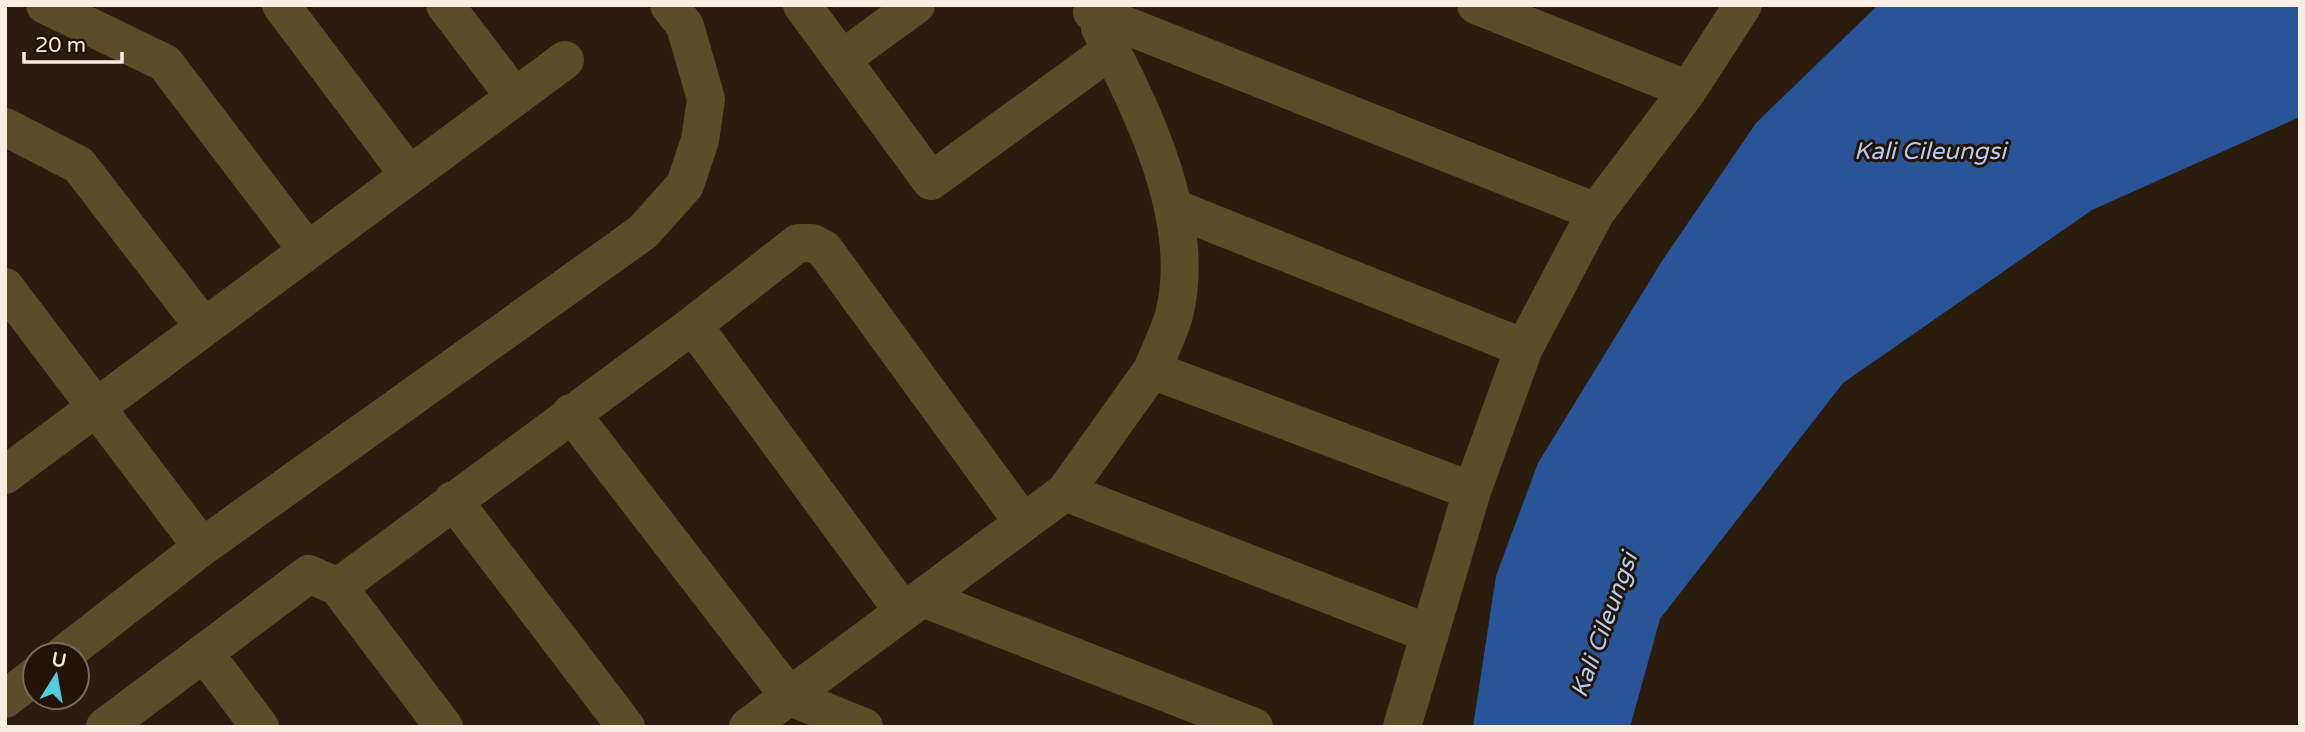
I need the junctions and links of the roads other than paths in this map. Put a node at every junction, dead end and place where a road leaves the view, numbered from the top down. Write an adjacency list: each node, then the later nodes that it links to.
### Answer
1 (46, 5): 19 (street)
2 (281, 5): 16 (street)
3 (445, 5): 14 (street)
4 (669, 5): 32 (street)
5 (802, 5): 12 (street)
6 (916, 5): 12 (street)
7 (1476, 5): 13 (street)
8 (1744, 5): 13 (street)
9 (1090, 9): 10 (street); 18 (street)
10 (1111, 50): 12 (street); 17 (street)
11 (565, 60): 14 (street)
12 (842, 60)
13 (1688, 90): 18 (street)
14 (514, 97): 16 (street)
15 (5, 127): 22 (street)
16 (409, 176): 19 (street)
17 (1174, 208): 23 (street); 24 (street)
18 (1596, 212): 23 (street)
19 (307, 250): 22 (street)
20 (6, 289): 25 (street)
21 (693, 325): 26 (street); 31 (street); 34 (street)
22 (204, 327): 25 (street)
23 (1524, 348): 28 (street)
24 (1152, 370): 28 (street); 29 (street)
25 (96, 406): 27 (street); 32 (street)
26 (571, 413): 30 (street); 39 (street)
27 (5, 475)
28 (1472, 491): 35 (street)
29 (1065, 492): 31 (street); 35 (street)
30 (453, 500): 33 (street); 44 (street)
31 (1022, 522): 34 (street)
32 (202, 547): 36 (street)
33 (338, 587): 37 (street); 43 (street)
34 (913, 605): 39 (street); 47 (street)
35 (1430, 634): 48 (street)
36 (81, 641)
37 (205, 653): 41 (street); 42 (street)
38 (21, 687): 40 (street)
39 (790, 696): 45 (street); 46 (street)
40 (5, 699)
41 (105, 727)
42 (260, 727)
43 (444, 727)
44 (626, 727)
45 (748, 727)
46 (864, 727)
47 (1254, 727)
48 (1402, 727)

